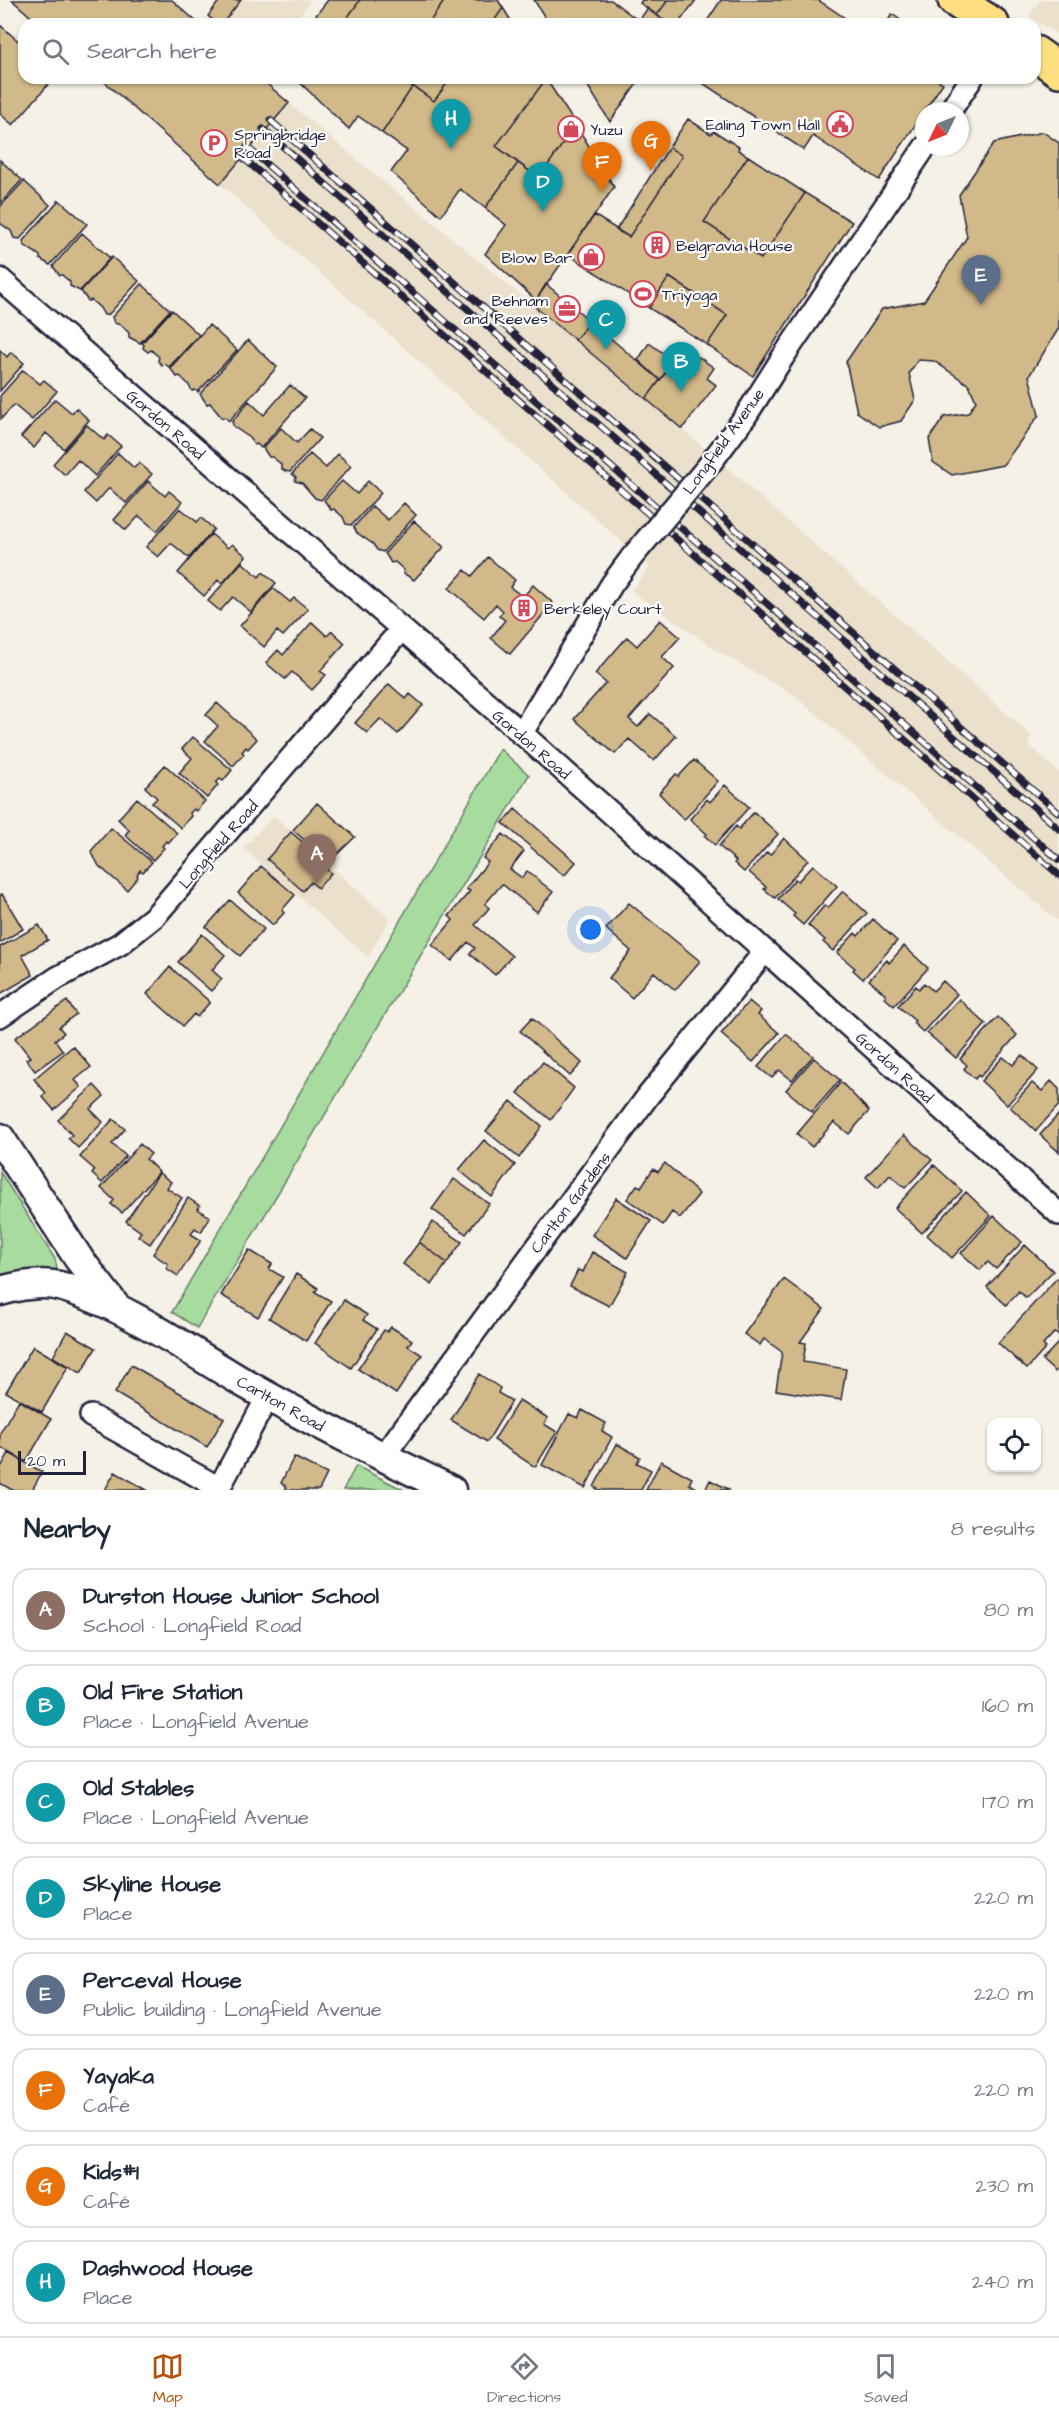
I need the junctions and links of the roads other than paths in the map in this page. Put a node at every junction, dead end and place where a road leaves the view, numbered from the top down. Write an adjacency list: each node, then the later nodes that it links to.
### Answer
1 (955, 0): 2 (main road)
2 (983, 18)
3 (1041, 57): 4 (main road)
4 (1059, 70)
5 (968, 84): 6 (street)
6 (956, 102)
7 (919, 156): 10 (street, Longfield Avenue, bridge)
8 (0, 279): 9 (street, Gordon Road)
9 (401, 630): 10 (street, Gordon Road); 12 (street, Longfield Road)
10 (521, 734): 11 (street, Gordon Road)
11 (765, 951): 14 (street, Gordon Road); 21 (street, Carlton Gardens)
12 (0, 1016)
13 (0, 1138): 15 (street, Carlton Road)
14 (1059, 1214)
15 (79, 1259): 16 (street); 18 (street, Carlton Road)
16 (61, 1286): 17 (street, Carlton Road); 18 (street, Carlton Road)
17 (0, 1291)
18 (116, 1307): 19 (street, Carlton Road)
19 (268, 1396): 21 (street, Carlton Road); 22 (street)
20 (91, 1416): 22 (street)
21 (382, 1458): 23 (street, Carlton Road)
22 (218, 1489)
23 (451, 1490)

